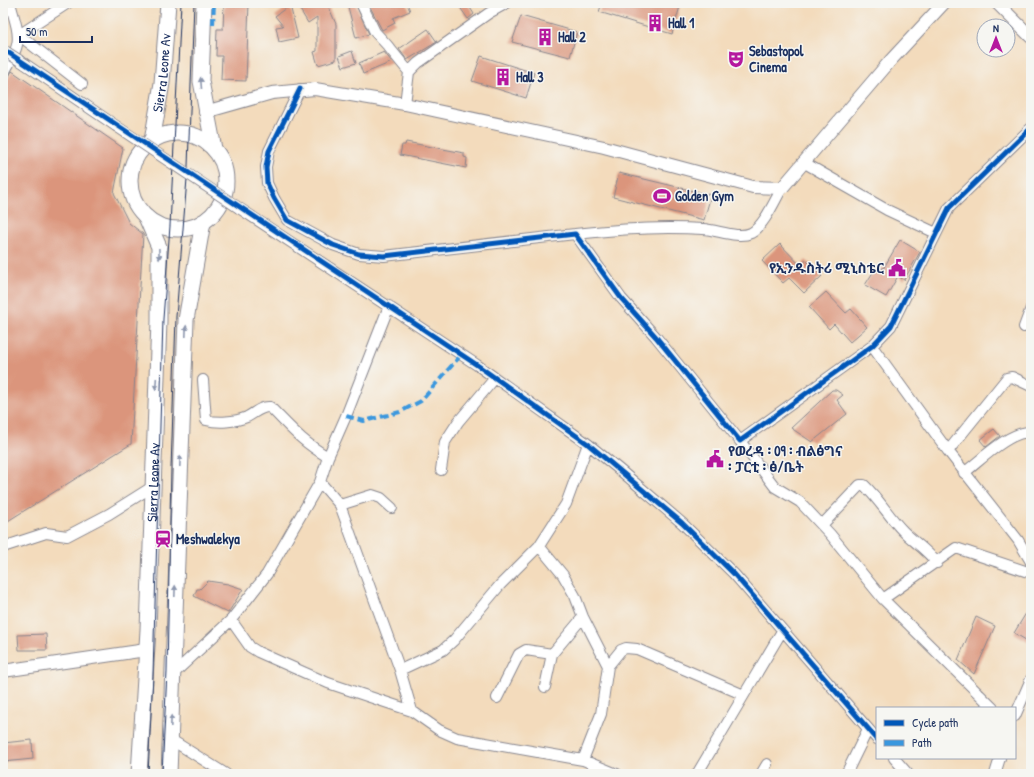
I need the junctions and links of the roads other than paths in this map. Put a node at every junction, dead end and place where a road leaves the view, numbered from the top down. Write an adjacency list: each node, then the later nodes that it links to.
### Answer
1 (10, 3): 11 (street)
2 (68, 3): 11 (street)
3 (168, 3): 21 (main road, Sierra Leone Av)
4 (204, 3): 19 (main road, one-way to 4)
5 (362, 3): 14 (street)
6 (486, 3): 10 (street)
7 (507, 3): 10 (street)
8 (944, 3): 23 (street)
9 (997, 3): 12 (street)
10 (489, 13): 14 (street)
11 (19, 35): 15 (street); 16 (street)
12 (1031, 37)
13 (4, 50): 29 (street, bridge)
14 (409, 72): 18 (street)
15 (3, 74)
16 (82, 84)
17 (300, 89): 18 (street); 19 (street); 28 (street)
18 (406, 104): 24 (street)
19 (205, 112): 22 (main road)
20 (1031, 128): 27 (street)
21 (152, 141): 22 (main road); 25 (main road)
22 (214, 149): 26 (main road)
23 (803, 162): 24 (street); 27 (street)
24 (782, 188): 28 (street)
25 (146, 218): 26 (main road); 44 (main road, Sierra Leone Av, one-way to 44)
26 (203, 222): 62 (main road, Sierra Leone Av, one-way to 26)
27 (936, 233): 32 (street)
28 (575, 234): 37 (street)
29 (389, 306): 33 (street); 40 (street)
30 (1031, 308): 31 (street)
31 (1024, 327)
32 (872, 346): 37 (street); 39 (street)
33 (495, 378): 38 (street); 41 (street)
34 (203, 380): 40 (street)
35 (1031, 386): 39 (street)
36 (1031, 432): 42 (street)
37 (740, 441): 47 (street)
38 (588, 444): 48 (street); 56 (street)
39 (948, 451): 42 (street)
40 (328, 457): 43 (street)
41 (441, 470)
42 (964, 473): 50 (street)
43 (320, 482): 45 (street); 55 (street)
44 (152, 487): 49 (street); 57 (main road, Sierra Leone Av)
45 (340, 505): 46 (street); 60 (street)
46 (392, 508)
47 (822, 525): 51 (street); 53 (street)
48 (539, 546): 54 (street); 60 (street)
49 (3, 547)
50 (1031, 562)
51 (937, 563): 52 (street); 53 (street)
52 (1031, 573)
53 (883, 599): 67 (street)
54 (583, 617): 58 (street); 59 (street)
55 (231, 620): 62 (street); 68 (street)
56 (782, 631): 65 (street); 70 (street)
57 (146, 650): 61 (street); 77 (main road, Sierra Leone Av)
58 (552, 654): 64 (street); 66 (street)
59 (608, 666): 65 (street); 75 (street)
60 (400, 670): 68 (street)
61 (3, 671)
62 (172, 676): 72 (main road, Sierra Leone Av, one-way to 62)
63 (1031, 679): 69 (street)
64 (545, 688)
65 (744, 695): 81 (street)
66 (497, 698)
67 (992, 707)
68 (412, 711): 75 (street)
69 (1016, 714)
70 (868, 729): 71 (street); 83 (street)
71 (876, 738)
72 (170, 739): 78 (main road, Sierra Leone Av); 79 (street)
73 (895, 759): 84 (street)
74 (1000, 759): 85 (street)
75 (583, 760): 80 (street)
76 (766, 764): 82 (street)
77 (139, 774)
78 (170, 774)
79 (226, 774)
80 (617, 774)
81 (697, 774)
82 (761, 774)
83 (846, 774)
84 (908, 774)
85 (995, 774)

